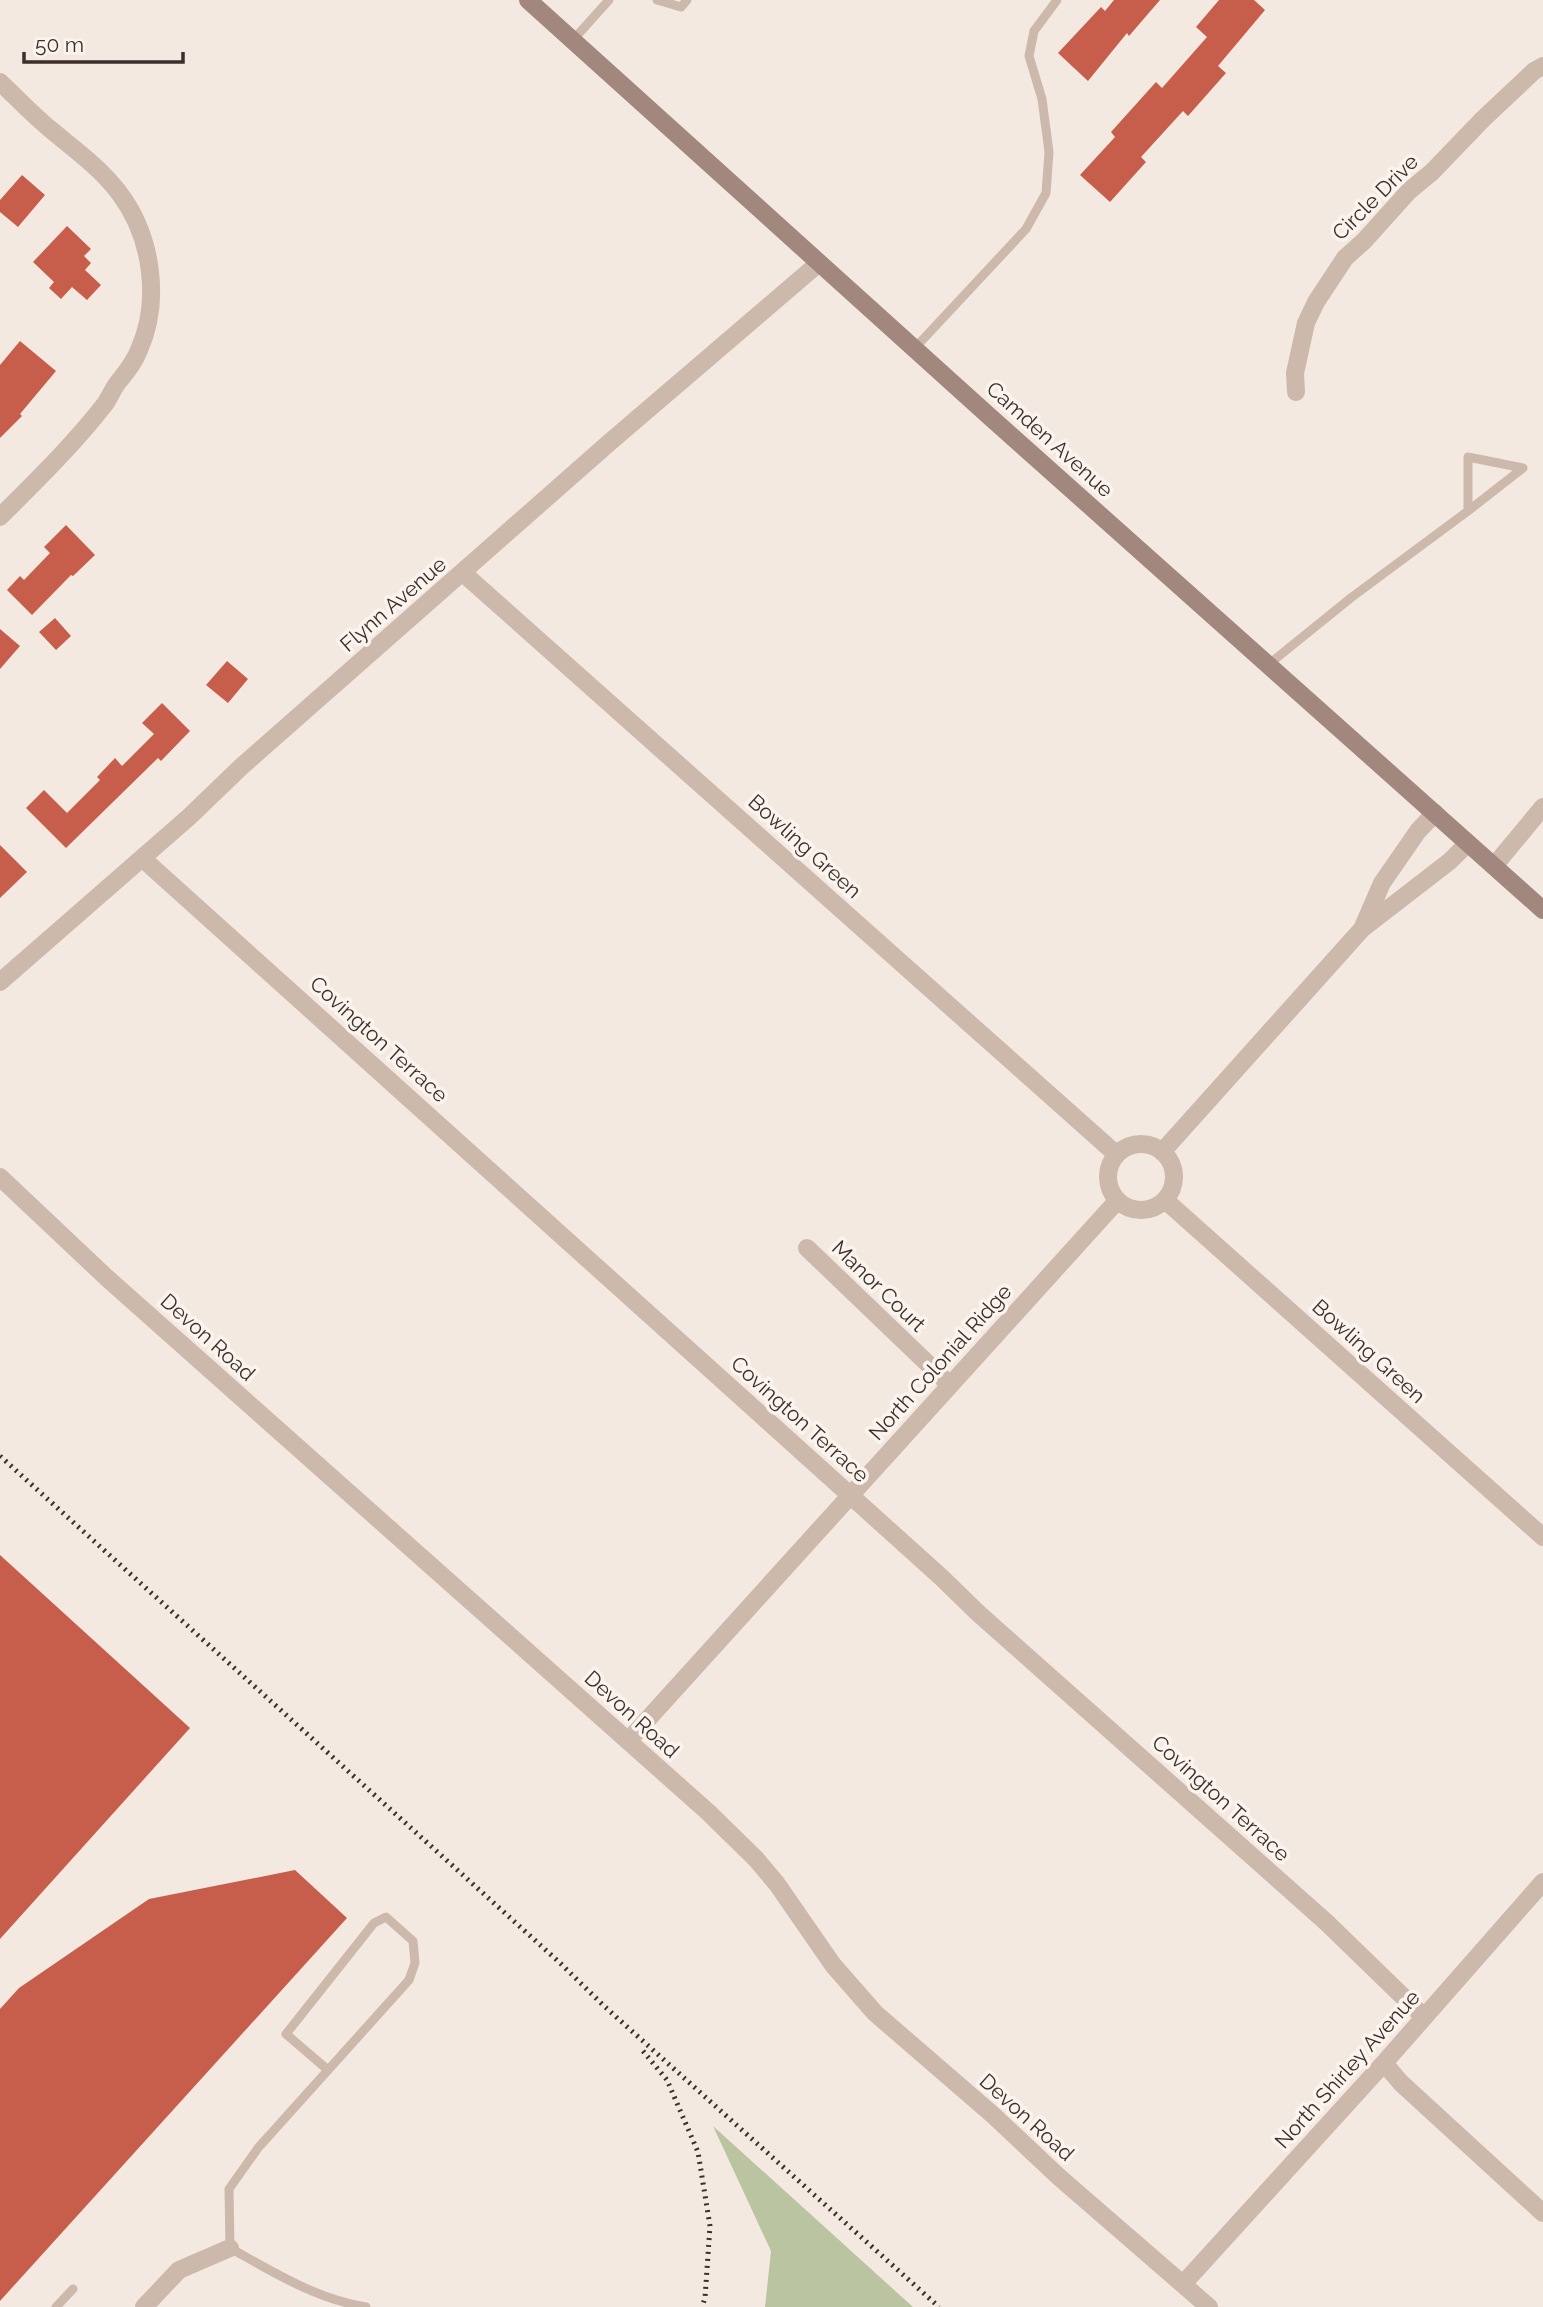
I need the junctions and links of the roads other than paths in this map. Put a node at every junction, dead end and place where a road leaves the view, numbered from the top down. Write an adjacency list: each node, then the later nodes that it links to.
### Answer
1 (528, 0): 6 (main road, Camden Avenue)
2 (608, 0): 6 (lane)
3 (657, 0): 4 (lane)
4 (687, 0)
5 (1057, 0): 10 (lane)
6 (573, 40): 9 (main road, Camden Avenue)
7 (1543, 66): 11 (street, Circle Drive)
8 (0, 82): 13 (street)
9 (818, 263): 10 (main road, Camden Avenue); 14 (street, Flynn Avenue)
10 (914, 349): 15 (main road, Camden Avenue)
11 (1296, 392)
12 (1468, 511): 12 (lane); 15 (lane)
13 (0, 517)
14 (463, 573): 19 (street, Flynn Avenue); 25 (street, Bowling Green)
15 (1269, 664): 17 (main road, Camden Avenue)
16 (1543, 807): 20 (street)
17 (1436, 813): 18 (main road, Camden Avenue); 22 (street)
18 (1468, 842): 20 (main road, Camden Avenue); 22 (street)
19 (142, 858): 23 (street, Flynn Avenue); 31 (street, Covington Terrace)
20 (1494, 866): 21 (main road, Camden Avenue)
21 (1543, 910)
22 (1362, 929): 24 (street)
23 (0, 982)
24 (1162, 1152): 25 (street); 27 (street)
25 (1116, 1154): 28 (street)
26 (0, 1177): 33 (street, Devon Road)
27 (1165, 1200): 28 (street); 32 (street, Bowling Green)
28 (1117, 1201): 30 (street, North Colonial Ridge)
29 (807, 1248): 30 (street, Manor Court)
30 (950, 1385): 31 (street, North Colonial Ridge)
31 (850, 1495): 33 (street, North Colonial Ridge); 35 (street, Covington Terrace)
32 (1543, 1537)
33 (628, 1741): 40 (street, Devon Road)
34 (1543, 1882): 35 (street, North Shirley Avenue)
35 (1424, 2017): 36 (street, North Shirley Avenue)
36 (1384, 2063): 38 (street); 40 (street, North Shirley Avenue)
37 (328, 2070): 37 (lane); 39 (lane)
38 (1543, 2213)
39 (230, 2248): 43 (street); 44 (lane)
40 (1183, 2284): 45 (street, Devon Road)
41 (72, 2289): 42 (lane)
42 (56, 2307)
43 (144, 2307)
44 (366, 2307)
45 (1209, 2307)

